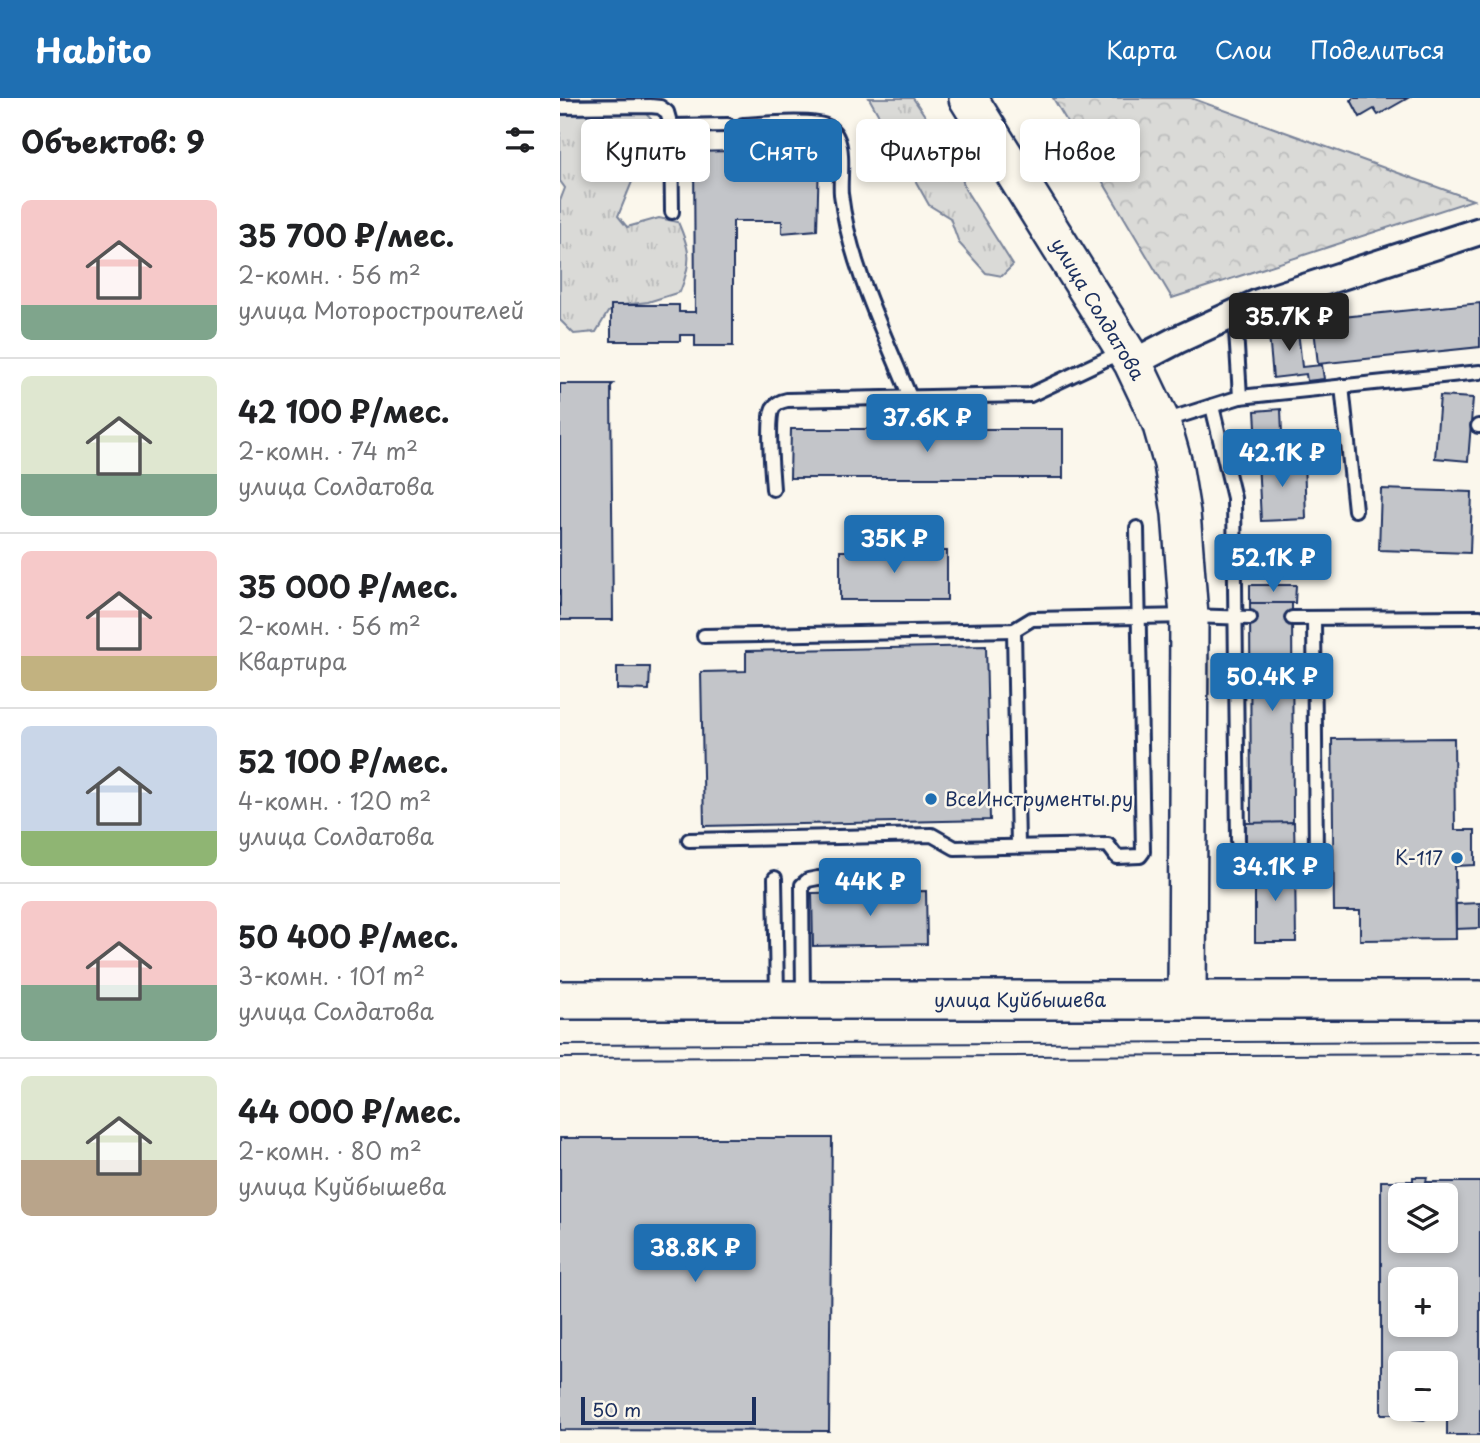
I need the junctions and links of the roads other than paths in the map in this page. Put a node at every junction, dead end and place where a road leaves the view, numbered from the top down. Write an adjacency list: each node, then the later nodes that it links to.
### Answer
1 (968, 98): 9 (main road, улица Солдатова)
2 (560, 107): 3 (lane)
3 (669, 119)
4 (672, 182): 6 (lane)
5 (841, 182): 12 (lane)
6 (672, 212)
7 (1480, 231): 8 (street)
8 (1235, 312): 9 (street); 13 (lane)
9 (1129, 356): 12 (lane); 15 (main road, улица Солдатова)
10 (1480, 372): 11 (lane)
11 (1342, 386): 13 (lane); 17 (lane)
12 (910, 397): 16 (lane)
13 (1240, 397): 14 (lane)
14 (1212, 406): 15 (lane); 22 (lane)
15 (1161, 422): 19 (main road, улица Солдатова)
16 (772, 489)
17 (1355, 510)
18 (1137, 528): 20 (lane)
19 (1189, 616): 20 (lane); 22 (lane); 36 (main road, улица Солдатова)
20 (1138, 617): 26 (lane); 30 (lane)
21 (1480, 617): 25 (lane)
22 (1235, 618): 23 (lane); 29 (lane)
23 (1250, 618)
24 (1292, 618): 25 (lane)
25 (1314, 618): 31 (lane)
26 (1014, 630): 27 (lane); 30 (lane)
27 (704, 636)
28 (689, 840): 30 (lane)
29 (1238, 841)
30 (1018, 846)
31 (1316, 859)
32 (903, 876): 35 (lane)
33 (775, 878): 35 (lane)
34 (560, 1000): 35 (main road, улица Куйбышева)
35 (790, 1000): 36 (main road, улица Куйбышева)
36 (1187, 1000): 37 (main road, улица Куйбышева)
37 (1480, 1000)

